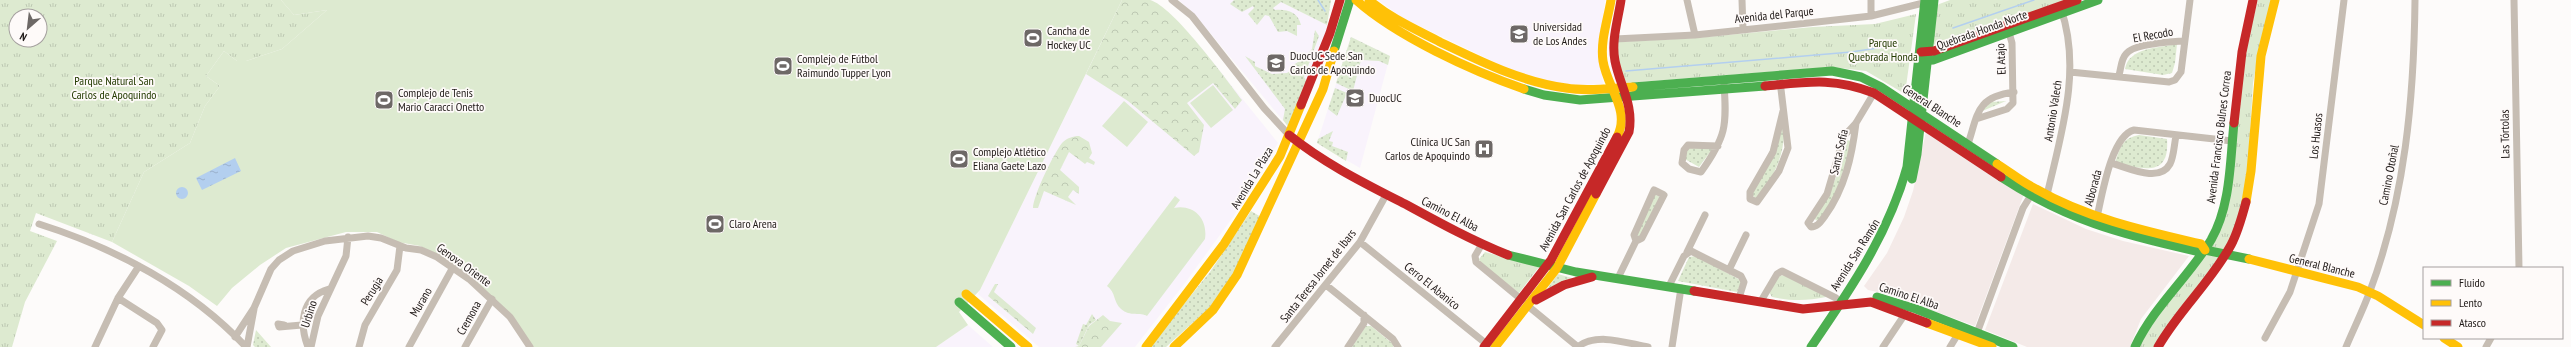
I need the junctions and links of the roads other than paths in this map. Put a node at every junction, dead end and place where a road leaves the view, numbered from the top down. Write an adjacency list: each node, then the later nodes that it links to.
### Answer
1 (1172, 0): 45 (street, Camino El Alba)
2 (1340, 0): 45 (main road, Avenida La Plaza)
3 (1350, 0): 48 (main road, Avenida La Plaza)
4 (1356, 0): 37 (main road, General Blanche)
5 (1369, 0): 32 (main road, General Blanche)
6 (1610, 0): 32 (main road, Avenida San Carlos de Apoquindo)
7 (1621, 0): 25 (main road, Avenida San Carlos de Apoquindo)
8 (1687, 0): 24 (street)
9 (1742, 0): 22 (street)
10 (1871, 0): 21 (street)
11 (2076, 0): 20 (main road, Quebrada Honda Norte)
12 (2098, 0): 20 (main road, Quebrada Honda Norte)
13 (2190, 0): 26 (street, El Recodo)
14 (2253, 0): 47 (main road, Avenida Francisco Bulnes Correa)
15 (2275, 0): 74 (main road)
16 (2344, 0): 80 (street, Los Huasos)
17 (2415, 0): 87 (street, Camino Otoñal)
18 (2514, 0): 77 (street, Las Tórtolas)
19 (1929, 1): 21 (street, Avenida del Parque); 27 (main road, Avenida San Ramón)
20 (2061, 9): 23 (main road, Quebrada Honda Norte); 28 (street, Antonio Valech)
21 (1871, 16): 22 (street, Avenida del Parque)
22 (1742, 29): 24 (street, Avenida del Parque)
23 (2008, 29): 27 (main road, Quebrada Honda Norte); 34 (street, El Atajo)
24 (1694, 35): 25 (street, Avenida del Parque)
25 (1615, 40): 33 (main road, Avenida San Carlos de Apoquindo)
26 (2184, 41): 29 (street, El Recodo); 29 (street, El Recodo)
27 (1923, 57): 38 (main road, Avenida San Ramón); 40 (main road, Avenida San Ramón)
28 (2070, 72): 29 (street, El Recodo); 56 (street, Antonio Valech)
29 (2119, 75)
30 (1780, 80): 31 (main road, General Blanche); 35 (main road, General Blanche); 38 (main road, General Blanche); 39 (street)
31 (1724, 84): 33 (main road, General Blanche); 36 (main road, General Blanche); 50 (street)
32 (1613, 88): 33 (main road, General Blanche); 37 (main road, Avenida San Carlos de Apoquindo)
33 (1624, 88): 36 (main road, Avenida San Carlos de Apoquindo)
34 (2014, 92): 42 (street); 42 (street, El Atajo)
35 (1874, 94): 41 (main road, General Blanche); 43 (street, Santa Sofía)
36 (1628, 97): 37 (main road, General Blanche); 76 (main road, Avenida San Carlos de Apoquindo)
37 (1618, 98): 76 (main road, Avenida San Carlos de Apoquindo)
38 (1913, 108): 40 (main road, General Blanche); 41 (main road, Avenida San Ramón)
39 (1783, 111): 39 (street)
40 (1921, 113): 44 (main road, Avenida San Ramón); 49 (main road, General Blanche)
41 (1912, 118): 44 (main road, General Blanche); 93 (main road, Avenida San Ramón)
42 (1976, 119): 49 (street)
43 (1856, 123): 52 (street, Santa Sofía); 53 (street, Santa Sofía)
44 (1920, 124): 54 (main road, General Blanche); 93 (main road, Avenida San Ramón)
45 (1289, 135): 48 (main road, Camino El Alba); 57 (main road, Avenida La Plaza)
46 (2176, 136): 47 (street, Alborada); 51 (street, Alborada); 51 (street, Alborada)
47 (2232, 141): 72 (main road, Avenida Francisco Bulnes Correa)
48 (1299, 144): 55 (main road, Camino El Alba); 58 (main road, Avenida La Plaza)
49 (1968, 144): 54 (main road, General Blanche)
50 (1718, 146): 50 (street)
51 (2111, 163): 60 (street, Alborada)
52 (1832, 182): 53 (street, Santa Sofía); 53 (street, Santa Sofía)
53 (1841, 186)
54 (2033, 192): 56 (main road, General Blanche); 63 (main road, General Blanche); 104 (street)
55 (1386, 195): 69 (street, Santa Teresa Jornet de Ibars); 70 (main road, Camino El Alba)
56 (2047, 195): 60 (main road, General Blanche)
57 (1251, 204): 58 (main road); 120 (main road, Avenida La Plaza)
58 (1267, 213): 121 (main road, Avenida La Plaza)
59 (1705, 215): 73 (street)
60 (2097, 217): 62 (main road, General Blanche)
61 (39, 224): 75 (street)
62 (2129, 227): 63 (main road); 65 (main road, General Blanche)
63 (2101, 228): 66 (main road, General Blanche)
64 (1746, 235): 79 (street)
65 (2160, 235): 66 (main road); 72 (main road, General Blanche)
66 (2134, 236): 72 (main road, General Blanche)
67 (348, 237): 71 (street, Genova Oriente); 86 (street, Urbino); 96 (street, Genova Oriente)
68 (1636, 241): 68 (street); 82 (street)
69 (1360, 242): 83 (street, Santa Teresa Jornet de Ibars); 110 (street, Cerro El Abanico)
70 (1482, 244): 76 (main road, Camino El Alba); 95 (street)
71 (400, 246): 78 (street, Genova Oriente); 115 (street, Perugia)
72 (2205, 250): 74 (main road, General Blanche); 133 (main road, Avenida Francisco Bulnes Correa)
73 (1687, 252): 79 (street); 84 (street)
74 (2227, 254): 80 (main road, General Blanche); 134 (main road)
75 (139, 266): 89 (street); 108 (street)
76 (1552, 267): 81 (main road, Camino El Alba); 95 (main road, Avenida San Carlos de Apoquindo)
77 (2519, 267)
78 (452, 269): 91 (street, Genova Oriente); 116 (street, Murano)
79 (1729, 270): 90 (street)
80 (2297, 272): 87 (main road, General Blanche); 106 (street, Los Huasos)
81 (1598, 275): 82 (main road, Camino El Alba); 95 (main road)
82 (1618, 278): 84 (main road, Camino El Alba)
83 (1326, 285): 99 (street); 122 (street, Santa Teresa Jornet de Ibars)
84 (1669, 286): 85 (main road, Camino El Alba)
85 (1681, 288): 90 (main road, Camino El Alba); 127 (street)
86 (329, 289): 102 (street, Urbino); 114 (street, Urbino)
87 (2370, 292): 101 (main road, General Blanche); 135 (street, Camino Otoñal)
88 (966, 294): 98 (main road)
89 (118, 298): 112 (street); 113 (street)
90 (1739, 298): 92 (main road, Camino El Alba)
91 (492, 300): 109 (street, Genova Oriente); 117 (street, Cremona)
92 (1761, 301): 93 (main road, Camino El Alba); 93 (street)
93 (1842, 301): 97 (main road, Camino El Alba); 104 (main road, Camino El Alba); 128 (main road, Avenida San Ramón)
94 (960, 302): 100 (main road)
95 (1525, 303): 110 (main road, Avenida San Carlos de Apoquindo); 125 (street)
96 (254, 308): 108 (street, Genova Oriente); 108 (street, Genova Oriente)
97 (1905, 314): 105 (main road, Camino El Alba); 129 (street)
98 (990, 315): 100 (main road); 119 (main road)
99 (1364, 315): 123 (street); 124 (street)
100 (984, 323): 118 (main road)
101 (2423, 324)
102 (302, 325): 103 (street); 114 (street, Urbino)
103 (284, 326)
104 (1977, 333): 105 (street); 132 (main road, Camino El Alba)
105 (1961, 335): 130 (street); 131 (main road, Camino El Alba)
106 (2265, 338)
107 (2446, 339): 136 (main road)
108 (241, 344)
109 (527, 346)
110 (1489, 346)
111 (1632, 346): 125 (street); 126 (street)
112 (95, 347)
113 (152, 347)
114 (310, 347)
115 (359, 347)
116 (409, 347)
117 (465, 347)
118 (1011, 347)
119 (1028, 347)
120 (1146, 347)
121 (1174, 347)
122 (1275, 347)
123 (1348, 347)
124 (1398, 347)
125 (1578, 347)
126 (1648, 347)
127 (1672, 347)
128 (1811, 347)
129 (1883, 347)
130 (1950, 347)
131 (1992, 347)
132 (2013, 347)
133 (2136, 347)
134 (2158, 347)
135 (2346, 347)
136 (2458, 347)

